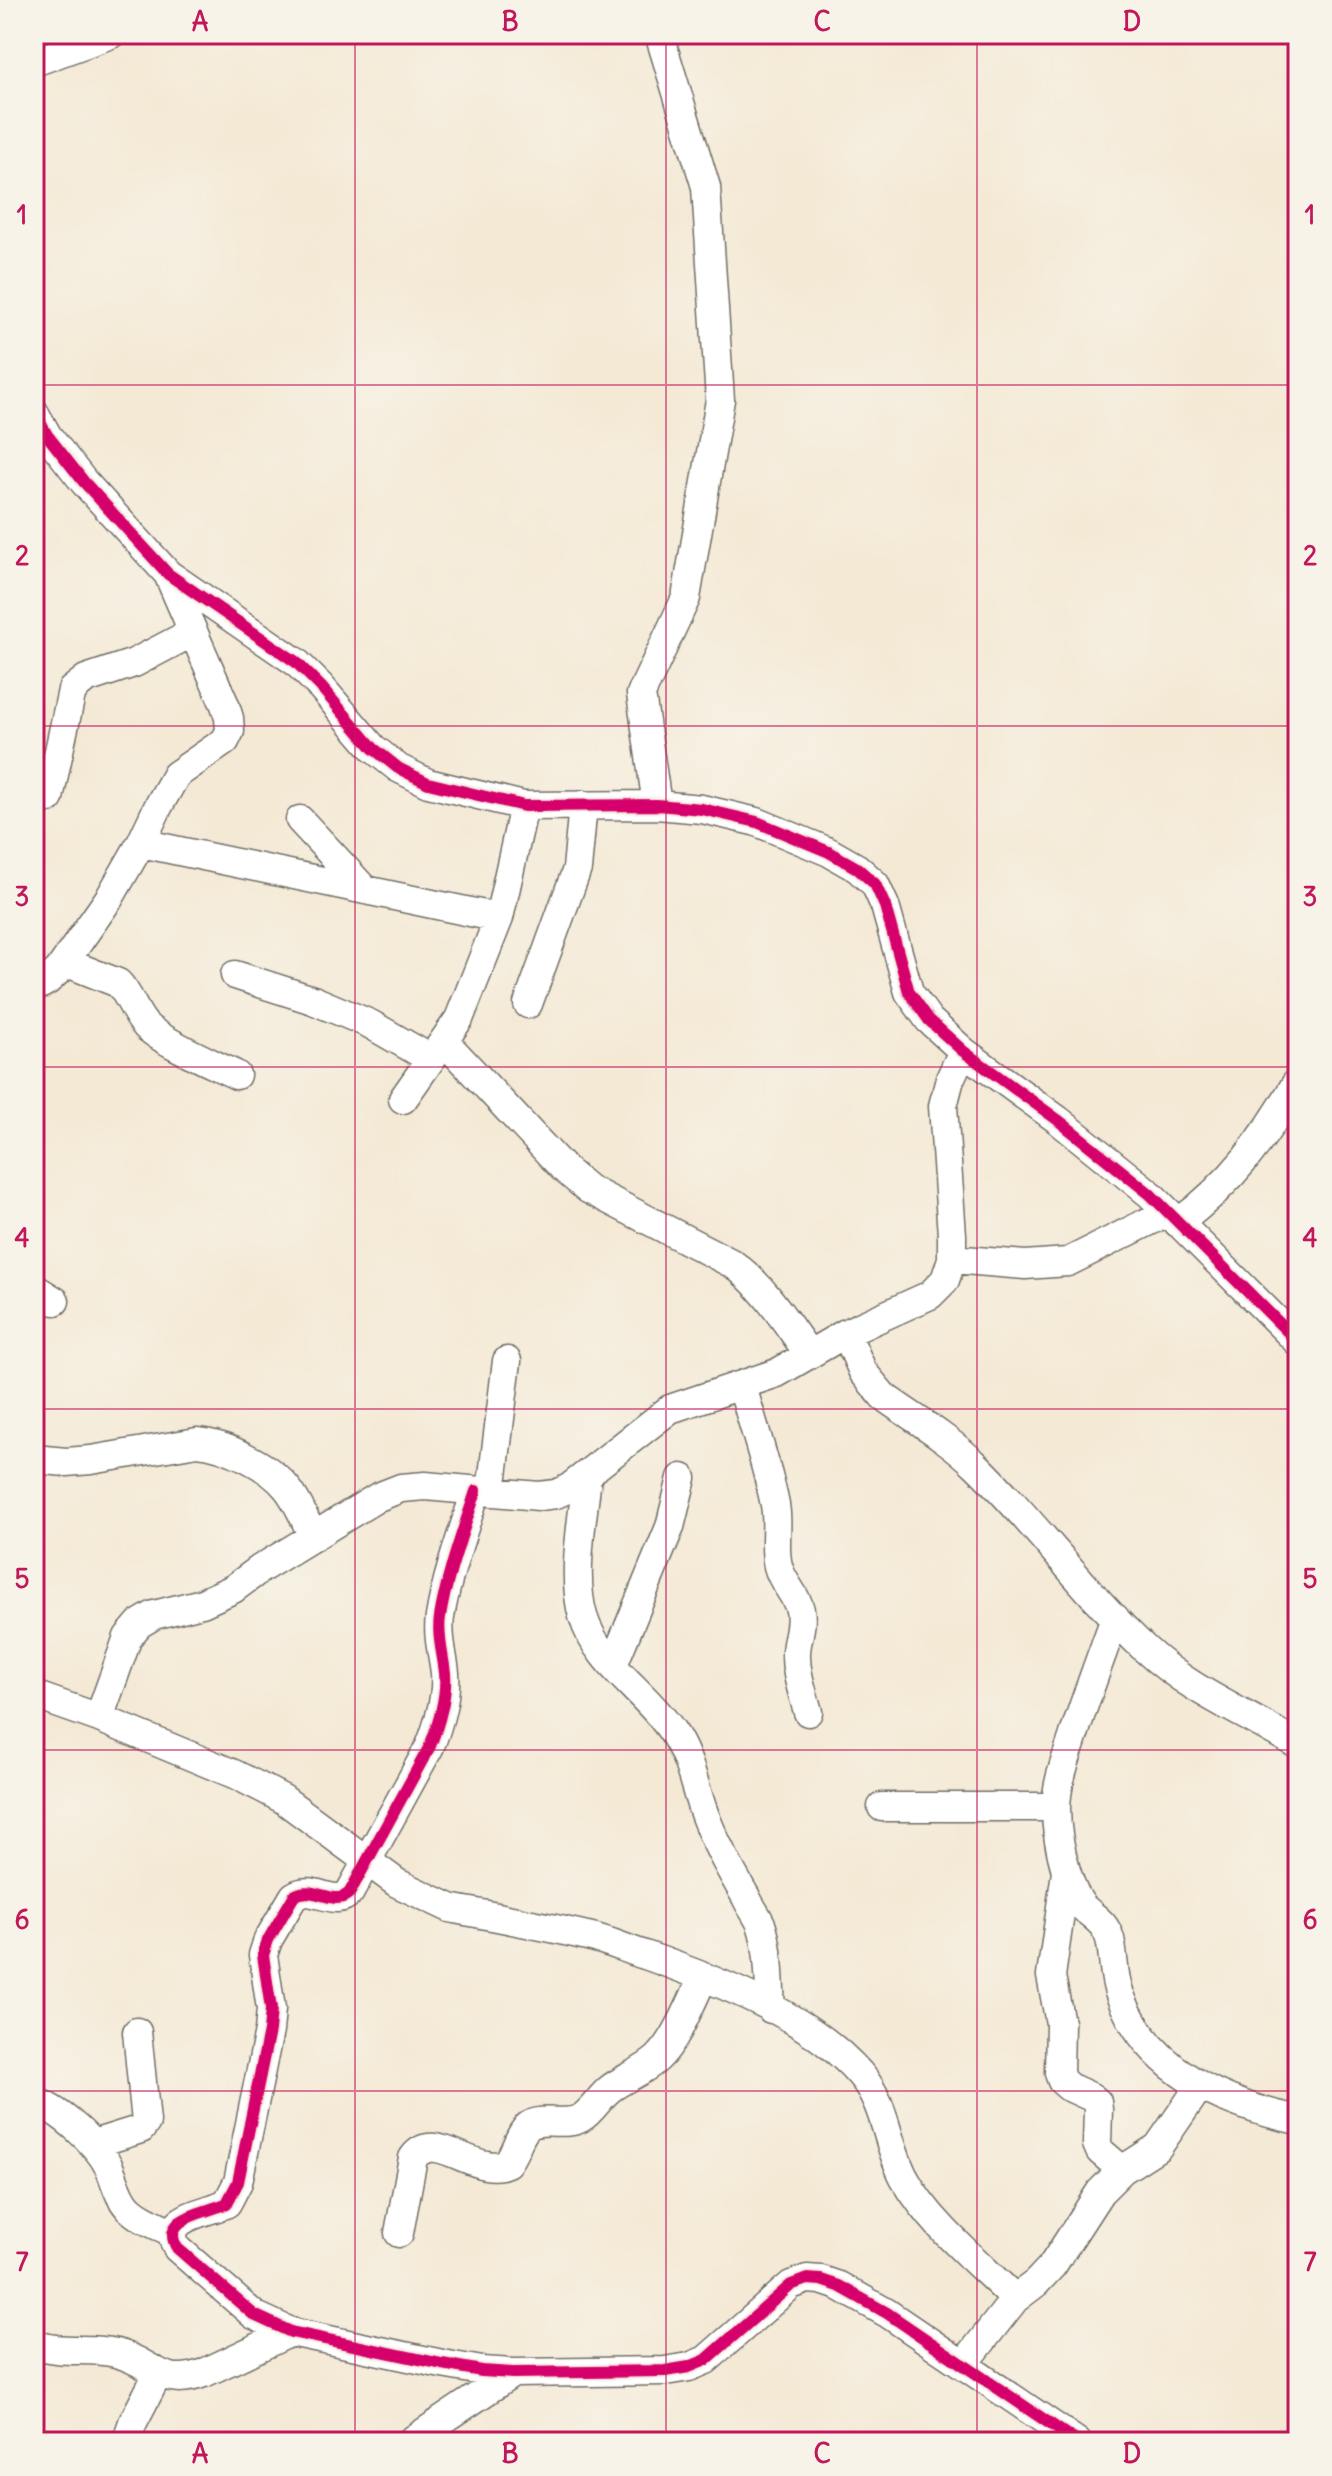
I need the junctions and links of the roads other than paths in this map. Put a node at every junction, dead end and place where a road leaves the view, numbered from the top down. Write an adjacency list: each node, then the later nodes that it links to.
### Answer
1 (111, 34): 3 (street)
2 (659, 34): 9 (street)
3 (34, 62)
4 (36, 423): 5 (street)
5 (168, 574): 6 (street); 10 (street)
6 (193, 632): 7 (street); 12 (street)
7 (49, 798)
8 (583, 805): 9 (street); 10 (street); 18 (street)
9 (657, 805): 20 (street)
10 (524, 806): 14 (street)
11 (300, 820): 13 (street)
12 (141, 843): 13 (street); 15 (street)
13 (365, 890): 14 (street)
14 (499, 918): 19 (street)
15 (65, 962): 17 (street); 21 (street)
16 (235, 975): 19 (street)
17 (34, 988)
18 (528, 1004)
19 (437, 1050): 23 (street); 28 (street)
20 (963, 1051): 24 (street); 25 (street)
21 (236, 1075)
22 (1298, 1080): 24 (street)
23 (403, 1099)
24 (1173, 1217): 25 (street); 27 (street)
25 (952, 1259): 26 (street)
26 (846, 1333): 28 (street); 36 (street)
27 (1298, 1342)
28 (809, 1354): 30 (street)
29 (507, 1361): 34 (street)
30 (742, 1386): 32 (street); 39 (street)
31 (34, 1459): 35 (street)
32 (587, 1476): 34 (street); 37 (street)
33 (682, 1478): 37 (street)
34 (483, 1491): 35 (street); 44 (street)
35 (313, 1537): 40 (street)
36 (1115, 1618): 41 (street); 43 (street)
37 (613, 1665): 47 (street)
38 (34, 1695): 40 (street)
39 (808, 1712)
40 (99, 1718): 44 (street)
41 (1298, 1745)
42 (882, 1807): 43 (street)
43 (1056, 1807): 45 (street)
44 (368, 1862): 46 (street); 54 (street)
45 (1066, 1872): 49 (street); 53 (street)
46 (703, 1978): 47 (street); 55 (street)
47 (771, 2009): 56 (street)
48 (137, 2032): 52 (street)
49 (1200, 2086): 51 (street); 53 (street)
50 (34, 2101): 52 (street)
51 (1298, 2120)
52 (93, 2144): 54 (street)
53 (1122, 2170): 56 (street)
54 (172, 2232): 57 (street)
55 (399, 2233)
56 (1015, 2299): 59 (street)
57 (291, 2332): 60 (street); 61 (street)
58 (34, 2344): 61 (street)
59 (964, 2364): 60 (street); 64 (street)
60 (513, 2373): 63 (street)
61 (158, 2374): 62 (street)
62 (126, 2442)
63 (410, 2442)
64 (1077, 2442)

